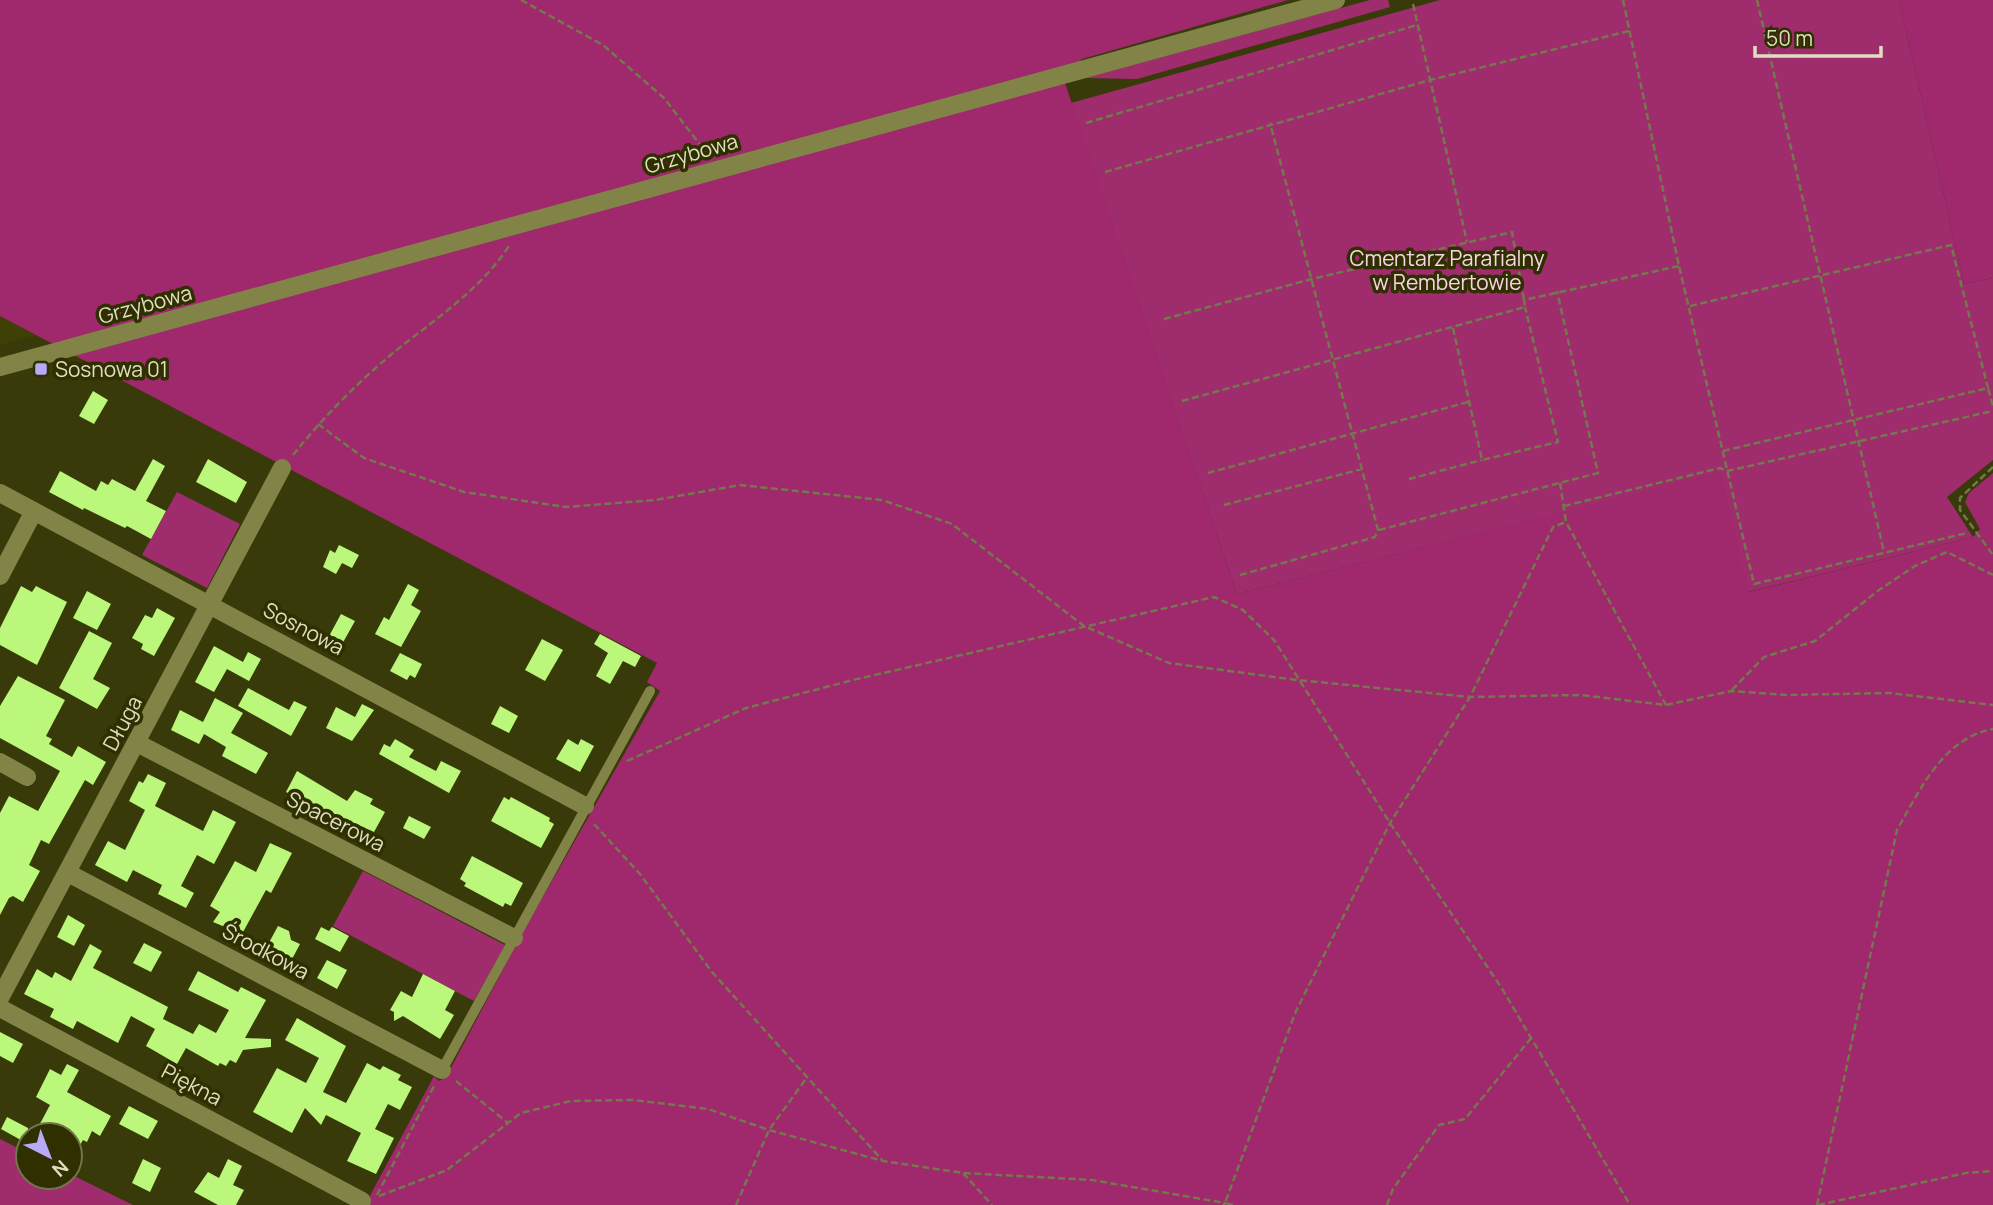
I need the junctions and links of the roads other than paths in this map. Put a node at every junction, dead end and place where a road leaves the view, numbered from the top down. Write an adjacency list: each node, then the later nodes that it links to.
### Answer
1 (1336, 0): 2 (street, Grzybowa)
2 (0, 367)
3 (282, 468): 7 (street, Długa)
4 (0, 493): 5 (street, Sosnowa)
5 (34, 511): 6 (street); 7 (street, Sosnowa)
6 (0, 576)
7 (211, 604): 9 (street, Długa); 12 (street, Sosnowa)
8 (650, 691): 12 (lane)
9 (137, 743): 13 (street, Długa); 14 (street, Spacerowa)
10 (0, 762): 11 (street)
11 (27, 777)
12 (584, 806): 14 (lane)
13 (68, 873): 15 (street, Długa); 17 (street, Środkowa)
14 (514, 938): 17 (lane)
15 (0, 998)
16 (0, 1008): 18 (street, Piękna)
17 (442, 1070)
18 (369, 1199)

